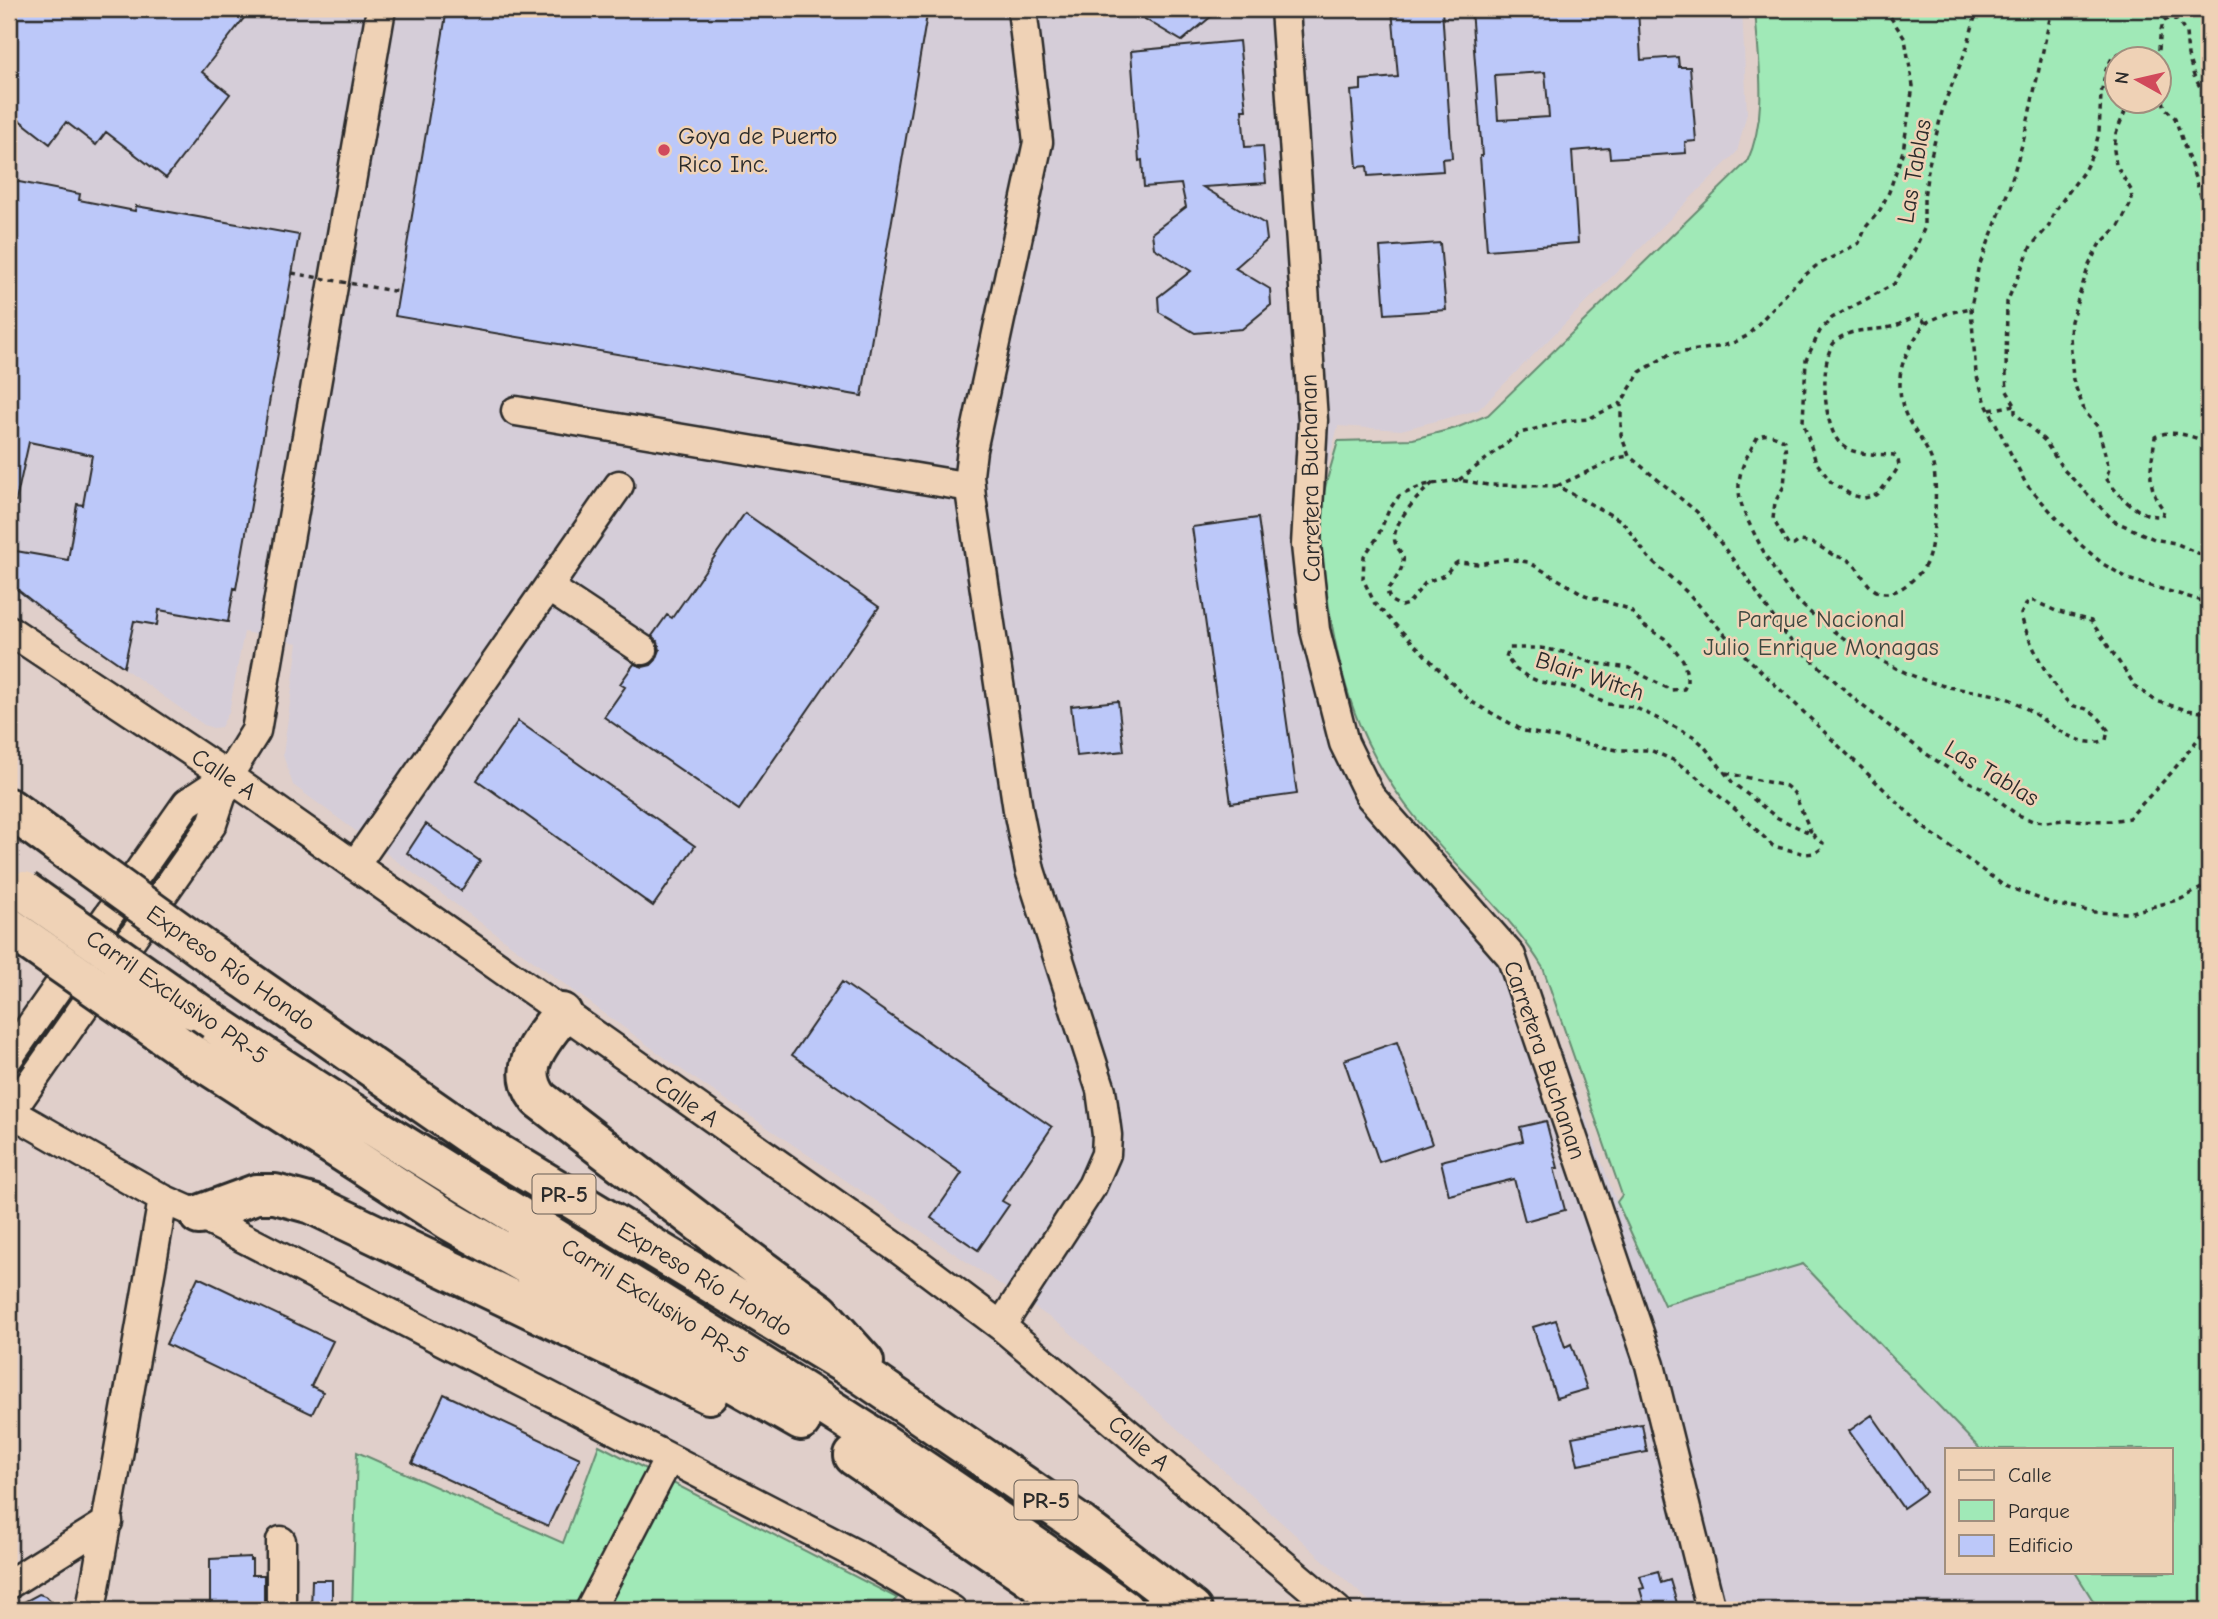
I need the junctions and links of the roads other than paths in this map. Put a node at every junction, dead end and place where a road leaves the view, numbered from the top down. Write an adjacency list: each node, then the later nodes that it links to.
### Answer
1 (381, 9): 10 (street)
2 (1022, 9): 6 (street)
3 (1285, 9): 35 (street, Carretera Buchanan)
4 (516, 411): 6 (street)
5 (619, 485): 7 (street)
6 (970, 486): 20 (street)
7 (548, 587): 9 (street); 12 (street)
8 (9, 630): 10 (street, Calle A)
9 (643, 650)
10 (228, 776): 12 (street, Calle A); 16 (street); 17 (street)
11 (9, 808): 21 (highway, Expreso Río Hondo / PR-5, bridge)
12 (355, 865): 15 (street, Calle A)
13 (16, 885): 32 (highway, Carril Exclusivo PR-5, bridge)
14 (9, 928): 22 (highway, bridge)
15 (562, 1013): 20 (street, Calle A); 21 (highway)
16 (9, 1058)
17 (9, 1112): 18 (street)
18 (163, 1199): 19 (street); 24 (street)
19 (200, 1215): 22 (highway); 23 (street)
20 (1002, 1326): 34 (street, Calle A)
21 (895, 1397): 33 (highway, Expreso Río Hondo / PR-5)
22 (825, 1434): 31 (highway)
23 (669, 1458): 29 (street); 30 (street)
24 (108, 1522): 26 (street); 27 (street)
25 (281, 1541): 28 (street)
26 (9, 1584)
27 (91, 1610)
28 (281, 1610)
29 (590, 1610)
30 (952, 1610)
31 (1075, 1610)
32 (1124, 1610)
33 (1192, 1610)
34 (1337, 1610)
35 (1711, 1610)

